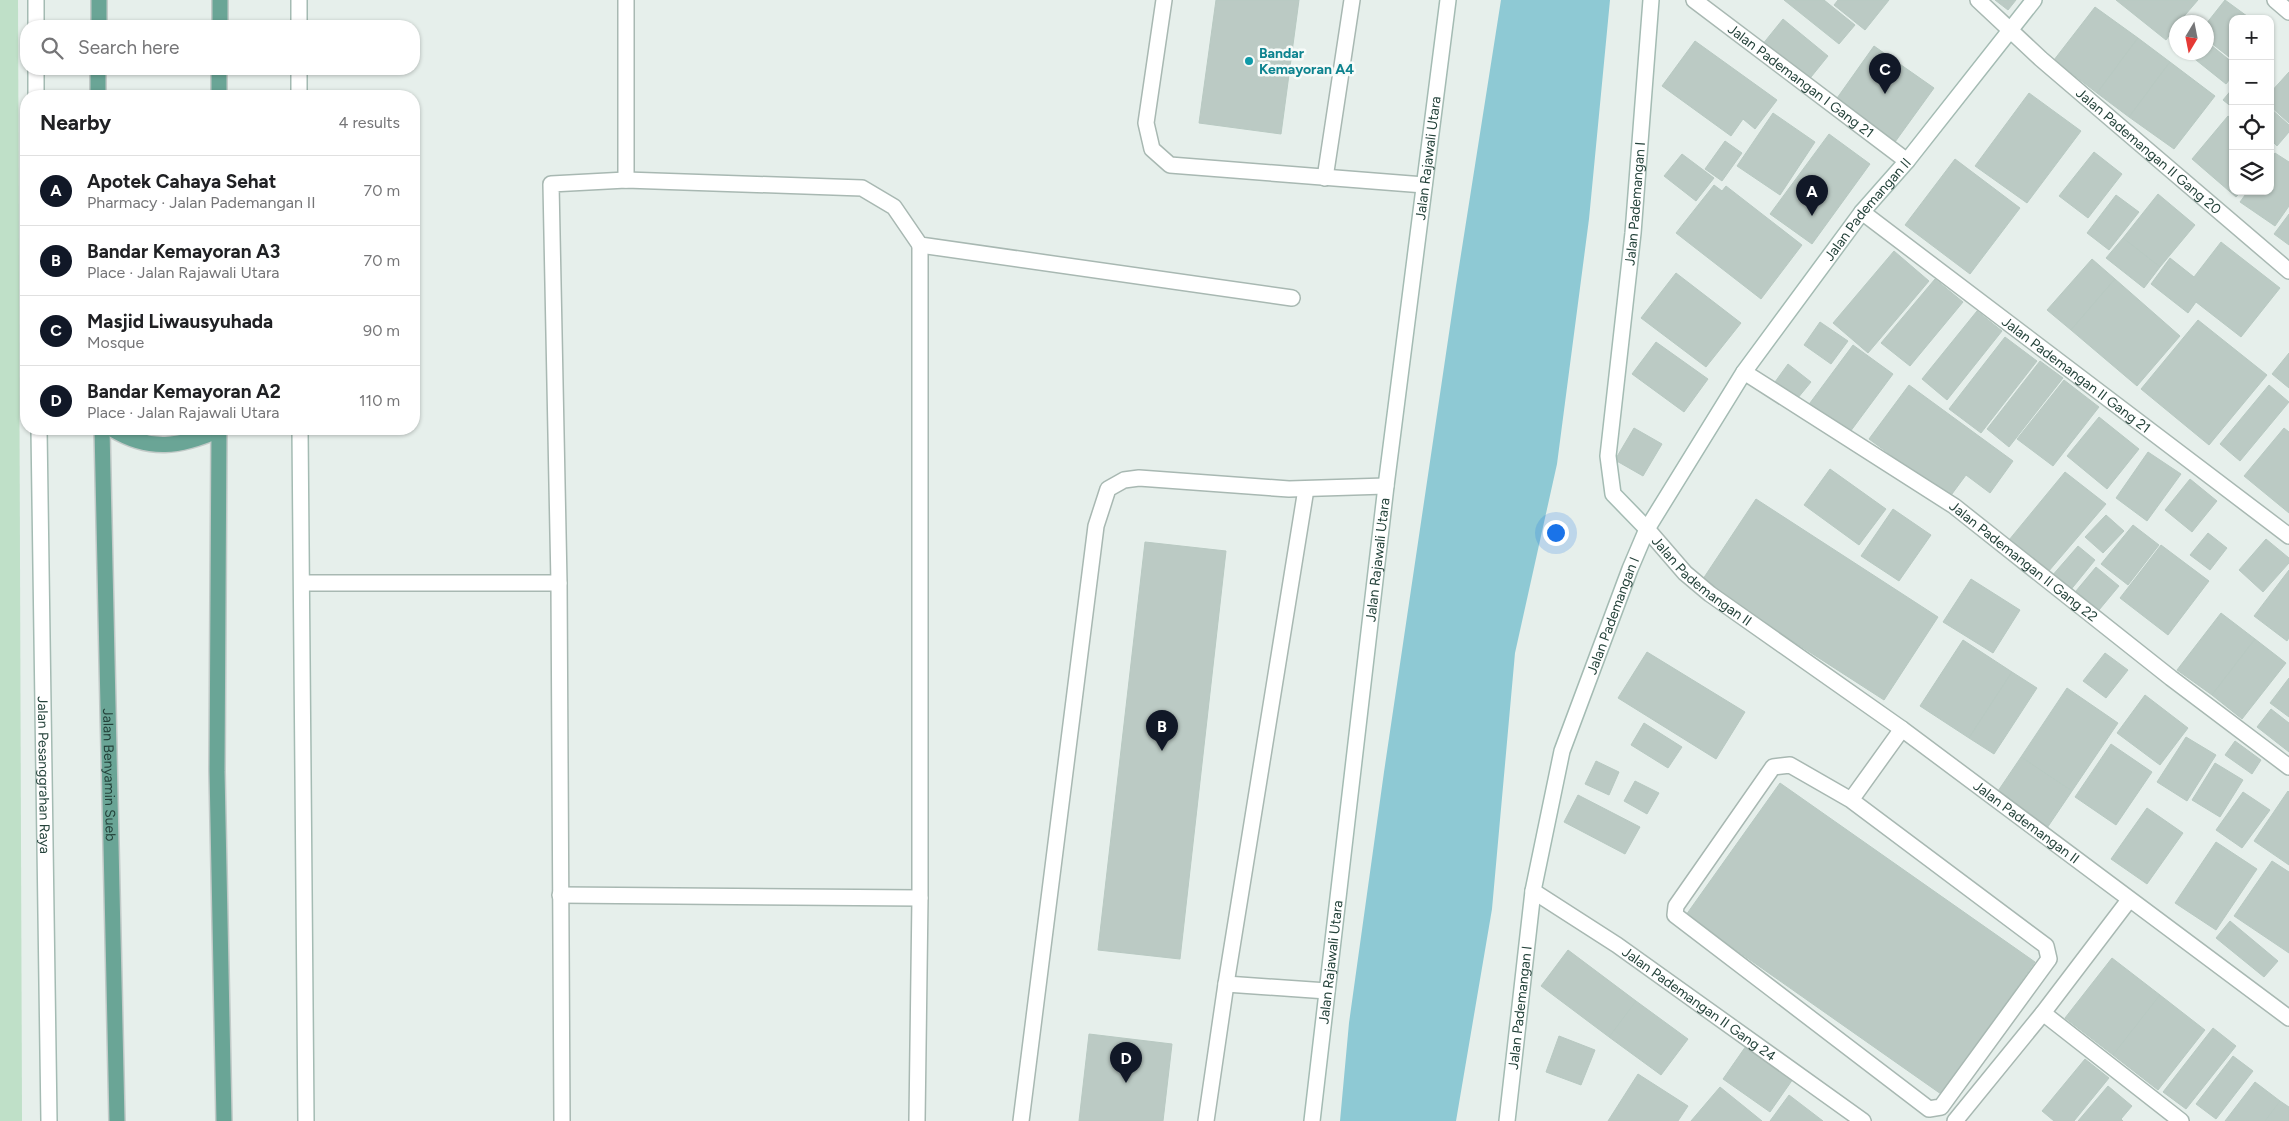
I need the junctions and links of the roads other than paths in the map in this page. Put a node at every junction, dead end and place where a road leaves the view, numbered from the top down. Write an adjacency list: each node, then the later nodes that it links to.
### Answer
1 (36, 0): 15 (street)
2 (99, 0): 16 (main road)
3 (220, 0): 17 (main road)
4 (299, 0): 18 (street)
5 (626, 0): 30 (street)
6 (1164, 0): 29 (street)
7 (1352, 0): 29 (street)
8 (1448, 0): 31 (street, Jalan Rajawali Utara)
9 (1651, 0): 45 (street, Jalan Pademangan I)
10 (1694, 0): 28 (street, Jalan Pademangan I Gang 21)
11 (1978, 0): 19 (street, Jalan Pademangan II Gang 20)
12 (2034, 0): 19 (street, Jalan Pademangan II)
13 (2275, 0): 14 (street)
14 (2289, 12)
15 (36, 20)
16 (99, 20)
17 (220, 20)
18 (299, 20)
19 (2010, 29): 28 (street, Jalan Pademangan II); 34 (street, Jalan Pademangan II Gang 20)
20 (36, 75): 24 (street)
21 (98, 75): 25 (main road)
22 (219, 75): 26 (main road)
23 (299, 75): 27 (street)
24 (36, 90)
25 (98, 90)
26 (219, 90)
27 (299, 90)
28 (1907, 161): 32 (street, Jalan Pademangan II)
29 (1325, 178): 31 (street)
30 (626, 180): 33 (street); 48 (street)
31 (1424, 185): 43 (street, Jalan Rajawali Utara)
32 (1862, 212): 36 (street, Jalan Pademangan II); 46 (street, Jalan Pademangan II Gang 21)
33 (920, 245): 35 (street); 54 (street)
34 (2289, 271)
35 (1292, 298)
36 (1744, 372): 45 (street, Jalan Pademangan II); 50 (street, Jalan Pademangan II Gang 22)
37 (39, 435): 61 (street, Jalan Pesanggrahan Raya)
38 (102, 435): 62 (main road, Jalan Benyamin Sueb)
39 (126, 435): 40 (main road)
40 (208, 435)
41 (219, 435): 63 (main road)
42 (300, 435): 47 (street)
43 (1386, 486): 44 (street); 57 (street, Jalan Rajawali Utara)
44 (1306, 489): 56 (street); 67 (street)
45 (1647, 530): 49 (street, Jalan Pademangan II); 52 (street, Jalan Pademangan I)
46 (2289, 536)
47 (302, 583): 48 (street); 64 (street)
48 (559, 583): 53 (street)
49 (1897, 737): 51 (street); 55 (street, Jalan Pademangan II)
50 (2289, 767)
51 (1850, 800): 51 (street)
52 (1533, 892): 60 (street, Jalan Pademangan I); 70 (street, Jalan Pademangan II Gang 24)
53 (560, 895): 54 (street); 65 (street)
54 (920, 898): 66 (street)
55 (2129, 900): 58 (street); 59 (street, Jalan Pademangan II)
56 (1226, 984): 57 (street); 68 (street)
57 (1328, 992): 69 (street, Jalan Rajawali Utara)
58 (2042, 1014): 71 (street); 72 (street)
59 (2289, 1018)
60 (1509, 1119)
61 (49, 1121)
62 (117, 1121)
63 (224, 1121)
64 (306, 1121)
65 (562, 1121)
66 (917, 1121)
67 (1021, 1121)
68 (1206, 1121)
69 (1312, 1121)
70 (1863, 1121)
71 (1955, 1121)
72 (2181, 1121)

